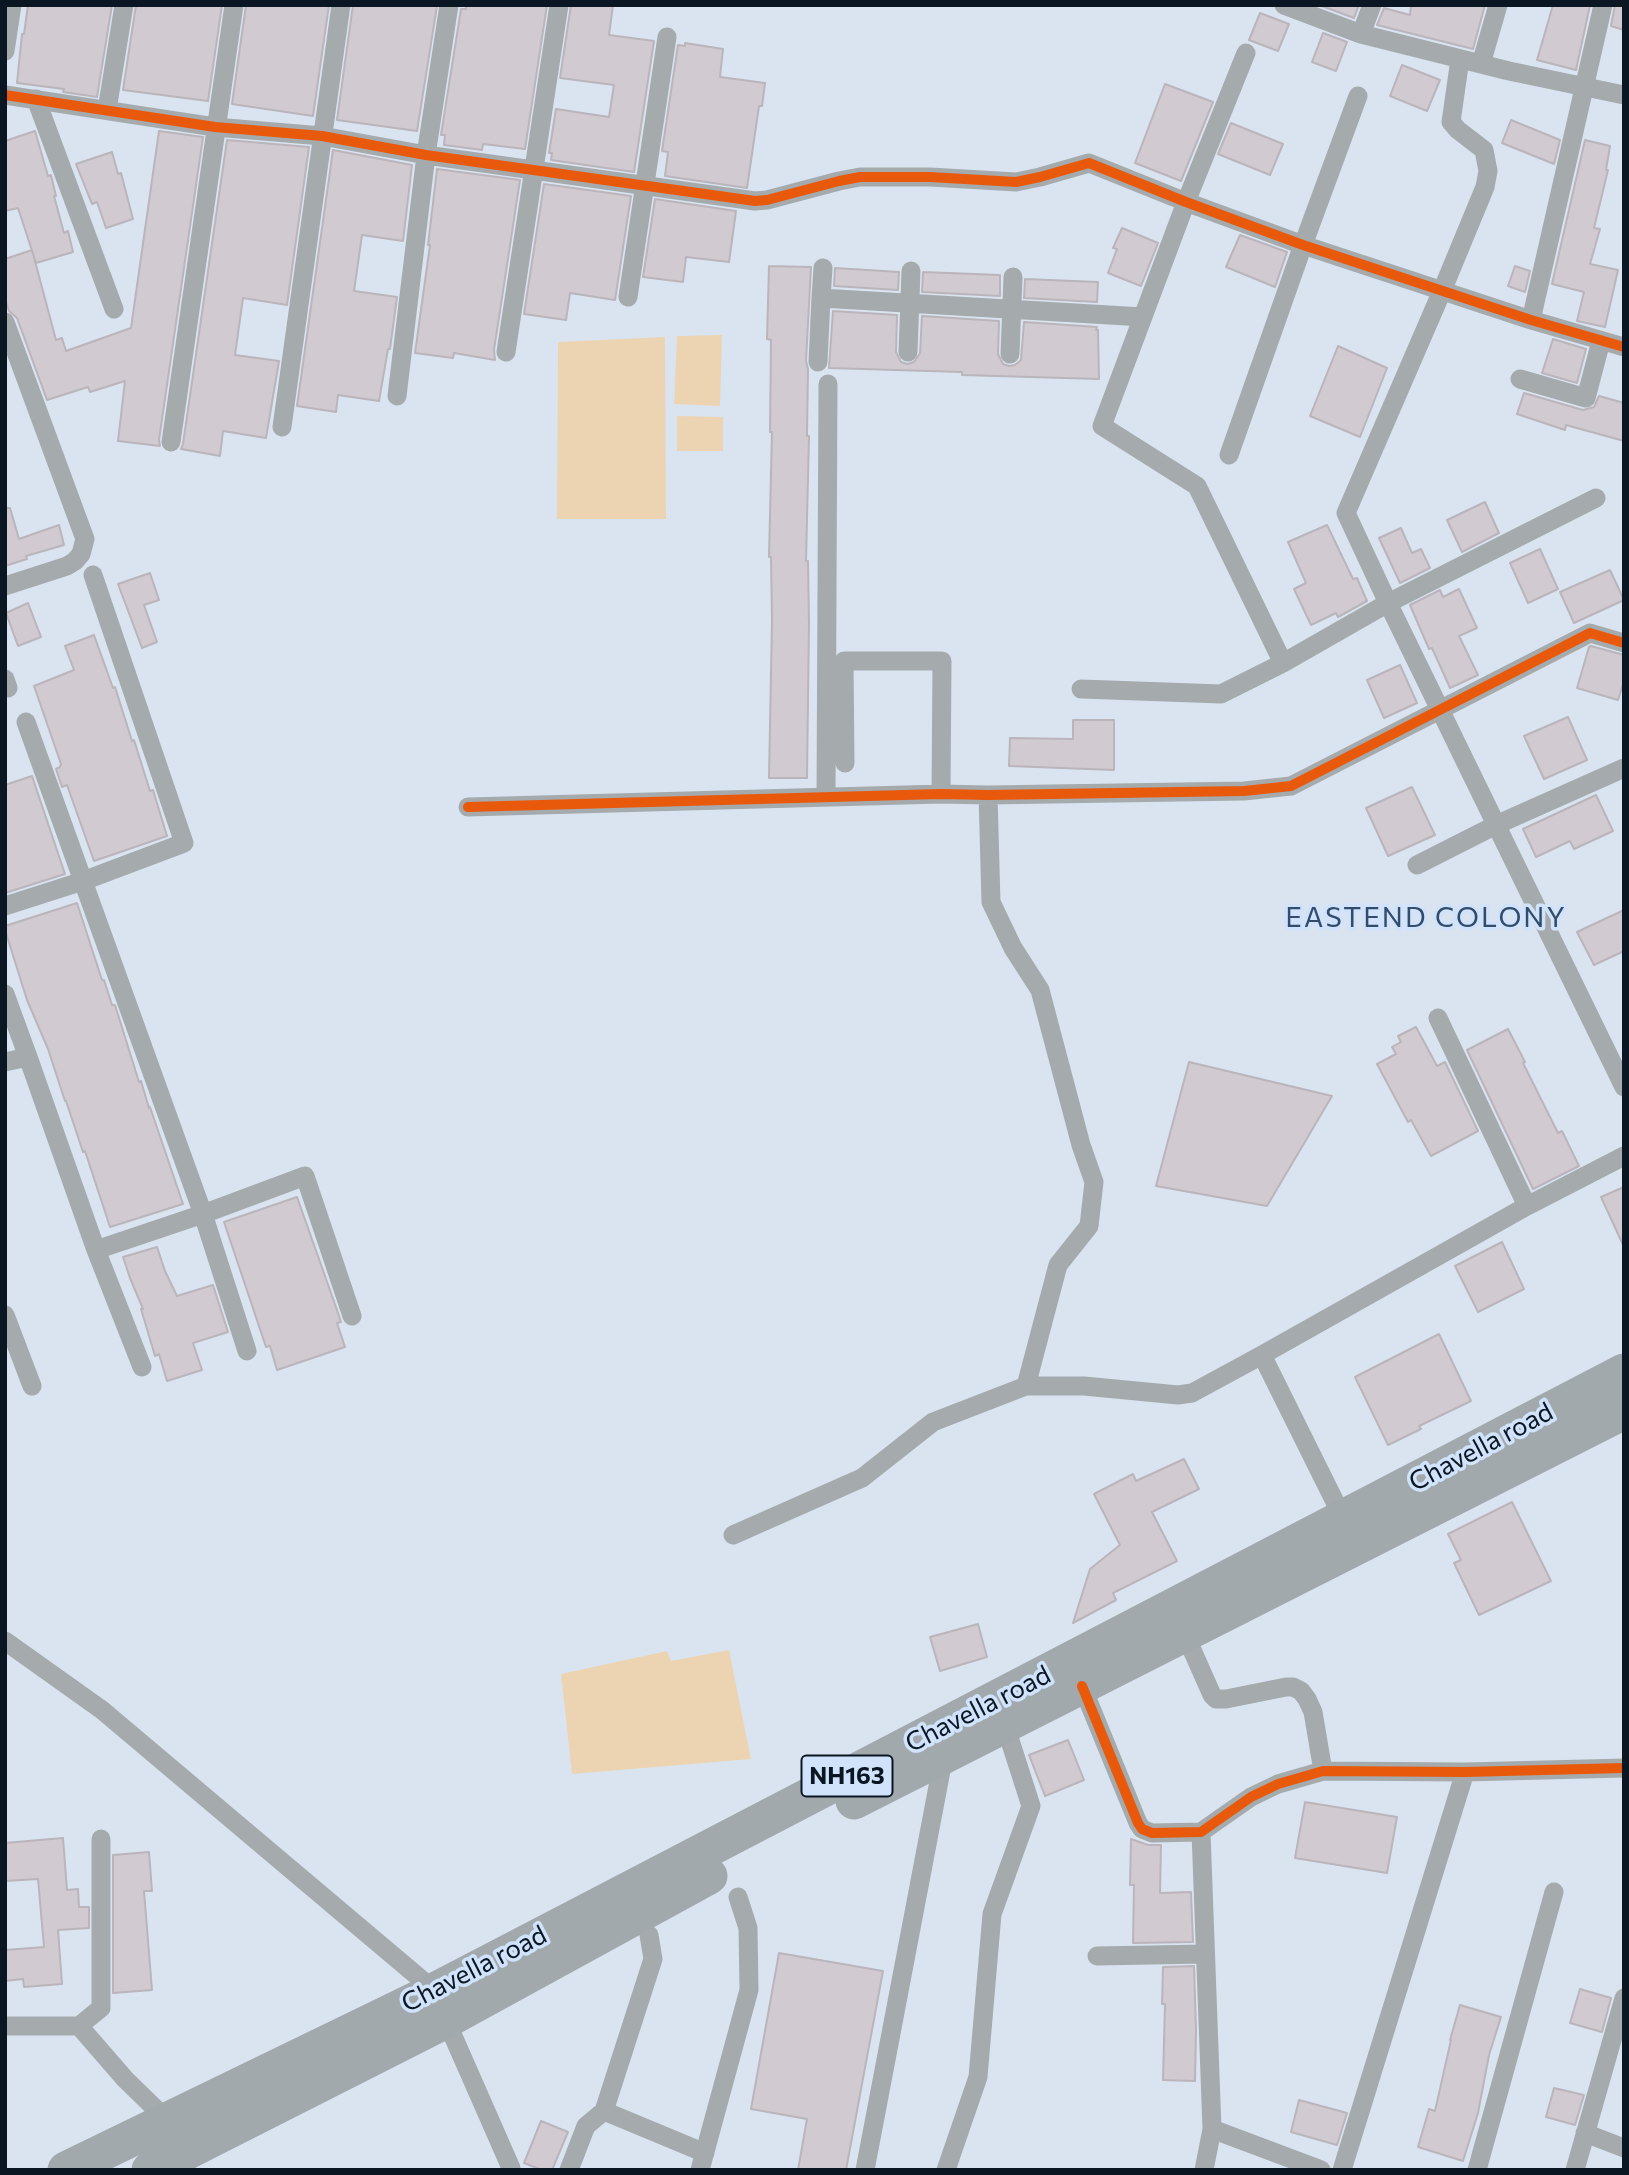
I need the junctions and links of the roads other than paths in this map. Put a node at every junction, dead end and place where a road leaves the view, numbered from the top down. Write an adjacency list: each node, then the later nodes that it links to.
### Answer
1 (12, 5): 13 (street)
2 (124, 5): 22 (street)
3 (234, 5): 23 (street)
4 (341, 5): 24 (street)
5 (449, 5): 25 (street)
6 (559, 5): 26 (street)
7 (1284, 5): 11 (street)
8 (1372, 5): 11 (street)
9 (1498, 5): 16 (street)
10 (1604, 5): 17 (street)
11 (1361, 34): 15 (street)
12 (667, 37): 27 (street)
13 (5, 51)
14 (1246, 52): 28 (street)
15 (1460, 59): 16 (street); 33 (street)
16 (1481, 64): 17 (street)
17 (1585, 86): 19 (street); 40 (street)
18 (5, 95): 21 (street)
19 (1624, 95)
20 (1358, 96): 29 (street)
21 (36, 99): 22 (street); 38 (street)
22 (107, 110): 23 (street)
23 (215, 127): 24 (street); 52 (street)
24 (322, 136): 25 (street); 51 (street)
25 (426, 155): 26 (street); 50 (street)
26 (534, 170): 27 (street); 44 (street)
27 (644, 185): 28 (street); 34 (street)
28 (1186, 202): 29 (street); 39 (street)
29 (1303, 245): 33 (street); 53 (street)
30 (823, 268): 35 (street)
31 (911, 271): 36 (street)
32 (1013, 277): 37 (street)
33 (1442, 291): 40 (street); 57 (street)
34 (628, 297)
35 (821, 298): 36 (street); 47 (street)
36 (910, 302): 37 (street); 45 (street)
37 (1012, 308): 39 (street); 46 (street)
38 (114, 309)
39 (1143, 317): 59 (street)
40 (1531, 320): 42 (street)
41 (5, 322): 56 (street)
42 (1601, 341): 43 (street); 48 (street)
43 (1624, 347)
44 (506, 352)
45 (908, 352)
46 (1010, 354)
47 (818, 362)
48 (1520, 379)
49 (828, 384): 68 (street)
50 (397, 396)
51 (282, 427)
52 (171, 442)
53 (1229, 455)
54 (1596, 498): 57 (street)
55 (93, 575): 72 (street)
56 (5, 586)
57 (1388, 603): 59 (street); 61 (street)
58 (1624, 643): 61 (street)
59 (1283, 663): 60 (street)
60 (1081, 689)
61 (1440, 710): 67 (street); 70 (street)
62 (26, 722): 72 (street)
63 (1624, 749): 65 (street)
64 (845, 763): 66 (street)
65 (1622, 773): 70 (street)
66 (941, 794): 67 (street); 68 (street)
67 (988, 795): 90 (street)
68 (826, 797): 69 (street)
69 (468, 807)
70 (1496, 825): 71 (street); 78 (street)
71 (1417, 865)
72 (83, 881): 73 (street); 81 (street)
73 (5, 906)
74 (5, 994): 76 (street)
75 (1438, 1018): 80 (street)
76 (28, 1056): 77 (street); 82 (street)
77 (5, 1062)
78 (1624, 1087)
79 (1624, 1156): 80 (street)
80 (1527, 1206): 86 (street)
81 (203, 1214): 82 (street); 84 (street); 85 (street)
82 (96, 1250): 87 (street)
83 (5, 1315): 89 (street)
84 (352, 1316)
85 (247, 1351)
86 (1262, 1355): 90 (street); 92 (street)
87 (142, 1367)
88 (1624, 1372): 92 (highway, Chavella road / NH163)
89 (32, 1385)
90 (1026, 1386): 93 (street)
91 (1624, 1411): 94 (highway, Chavella road / NH163)
92 (1344, 1520): 110 (highway, Chavella road / NH163)
93 (733, 1535)
94 (1185, 1634): 96 (highway, Chavella road / NH163); 100 (street)
95 (5, 1641): 110 (street)
96 (1083, 1686): 97 (highway, Chavella road / NH163); 102 (street)
97 (1005, 1725): 98 (highway, Chavella road / NH163); 124 (street)
98 (944, 1755): 110 (highway, Chavella road / NH163); 123 (street)
99 (1624, 1768): 101 (street)
100 (1323, 1771): 101 (street); 102 (street)
101 (1465, 1772): 127 (street)
102 (1201, 1832): 107 (street)
103 (101, 1839): 112 (street)
104 (1553, 1892): 128 (street)
105 (738, 1897): 118 (street)
106 (649, 1935): 113 (street)
107 (1205, 1954): 108 (street); 115 (street)
108 (1097, 1956)
109 (1624, 1998): 116 (street)
110 (440, 2005): 114 (highway, Chavella road / NH163); 119 (street); 121 (highway, Chavella road / NH163)
111 (5, 2026): 112 (street)
112 (79, 2026): 114 (street)
113 (604, 2111): 118 (street); 122 (street)
114 (167, 2120): 120 (highway, Chavella road / NH163)
115 (1212, 2129): 125 (street); 126 (street)
116 (1585, 2133): 117 (street); 129 (street)
117 (1624, 2148)
118 (702, 2162)
119 (511, 2168)
120 (66, 2170)
121 (150, 2170)
122 (569, 2170)
123 (865, 2170)
124 (946, 2170)
125 (1204, 2170)
126 (1321, 2170)
127 (1342, 2170)
128 (1477, 2170)
129 (1574, 2170)

